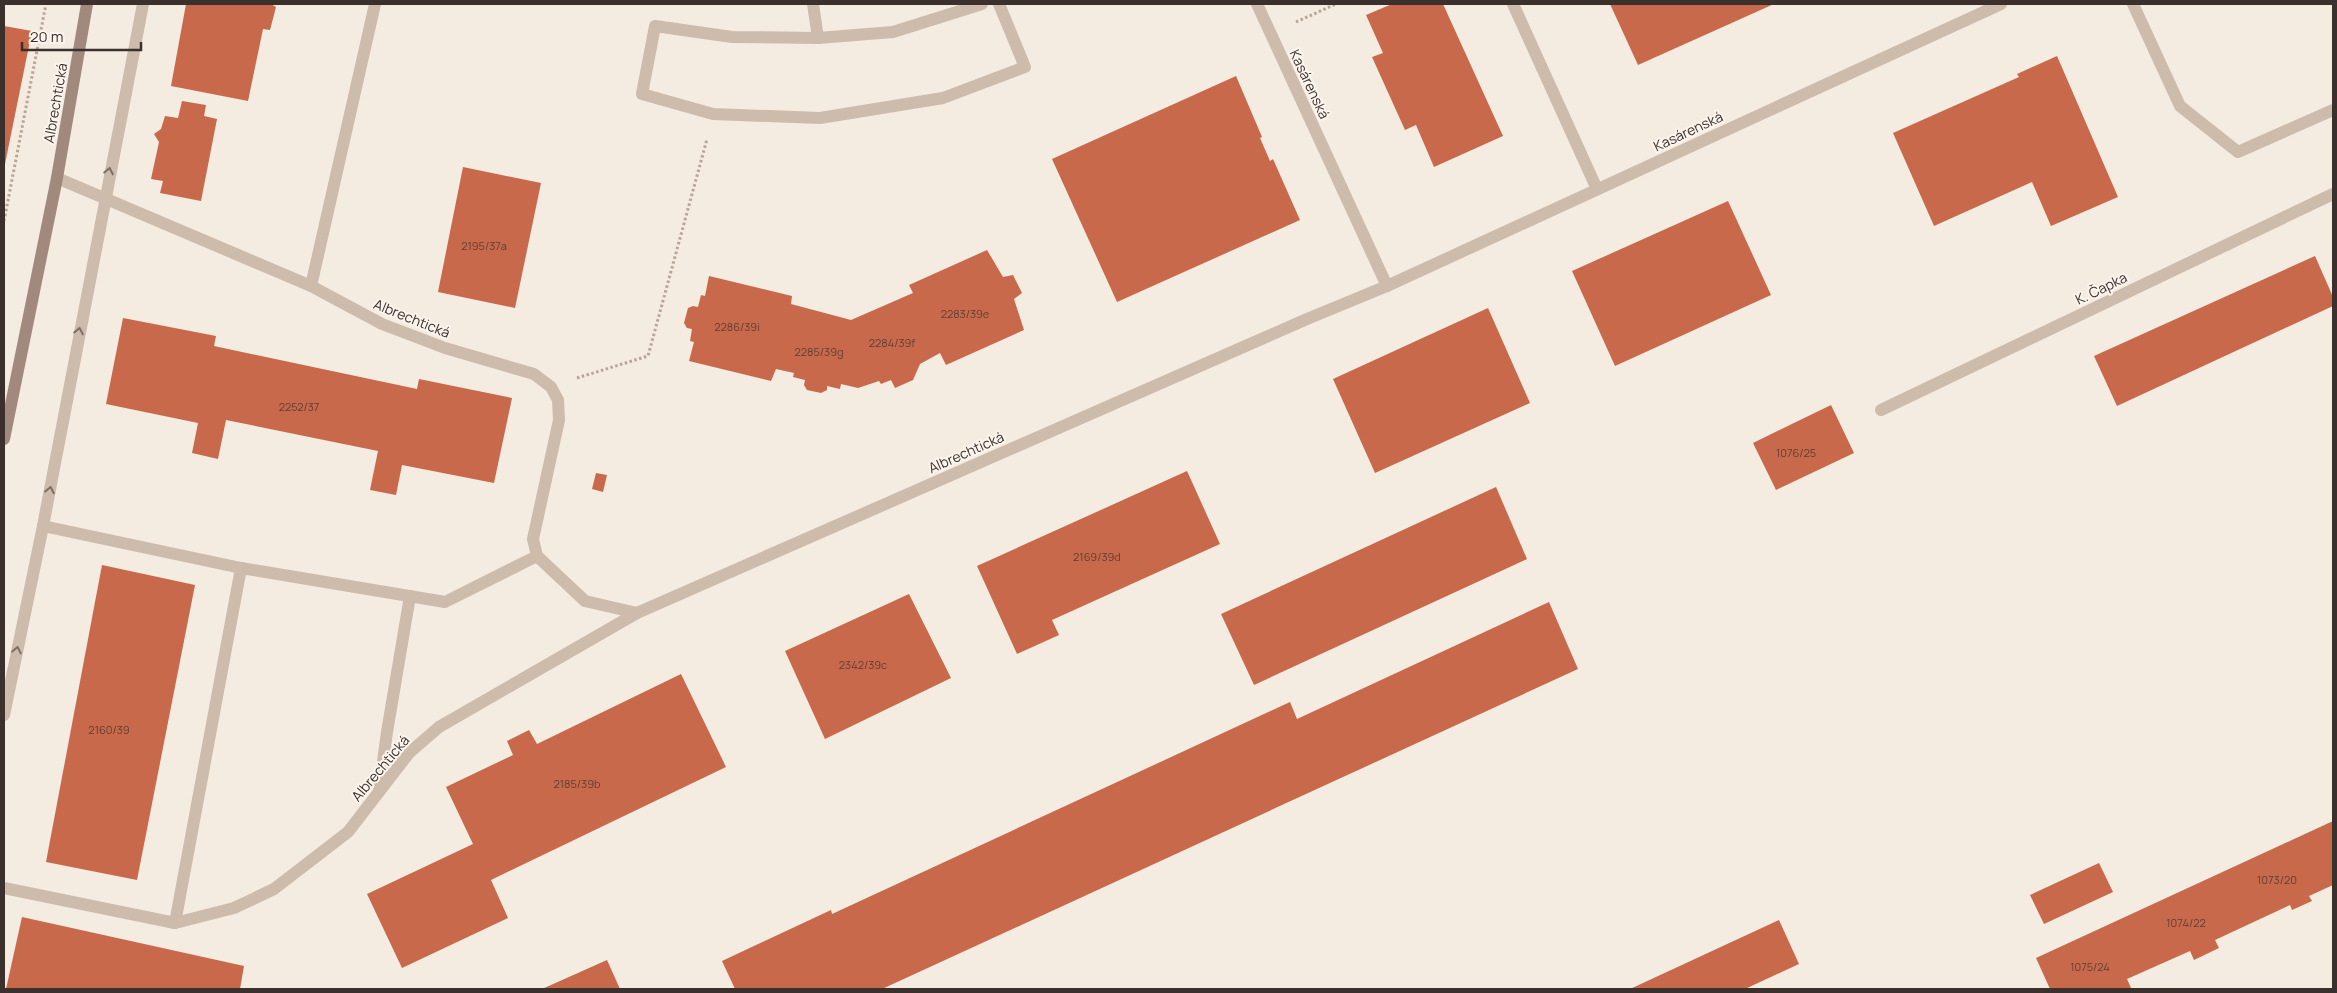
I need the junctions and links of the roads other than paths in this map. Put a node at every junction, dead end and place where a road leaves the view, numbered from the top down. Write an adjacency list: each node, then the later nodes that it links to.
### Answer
1 (87, 4): 13 (main road, Albrechtická)
2 (143, 4): 16 (street, one-way to 2)
3 (375, 4): 17 (street)
4 (813, 4): 11 (street)
5 (982, 4): 11 (street)
6 (1000, 4): 11 (street)
7 (1257, 4): 18 (street, Kasárenská)
8 (1512, 4): 14 (street)
9 (2001, 4): 14 (street, Kasárenská)
10 (2133, 4): 12 (street)
11 (818, 38)
12 (2333, 110)
13 (57, 178): 16 (street, Albrechtická); 21 (main road, Albrechtická)
14 (1597, 189): 18 (street, Kasárenská)
15 (2333, 194): 20 (street, K. Čapka)
16 (104, 198): 17 (street, Albrechtická); 22 (street, one-way to 16)
17 (311, 286): 23 (street, Albrechtická)
18 (1387, 286): 19 (street, Kasárenská)
19 (1307, 318): 26 (street, Albrechtická)
20 (1881, 410)
21 (4, 439)
22 (43, 526): 24 (street); 27 (street, one-way to 22)
23 (537, 556): 25 (street); 26 (street)
24 (241, 568): 25 (street); 30 (street)
25 (410, 596): 28 (street)
26 (637, 613): 28 (street, Albrechtická)
27 (4, 715)
28 (379, 791): 30 (street, Albrechtická)
29 (4, 888): 30 (street, Albrechtická)
30 (175, 923)

